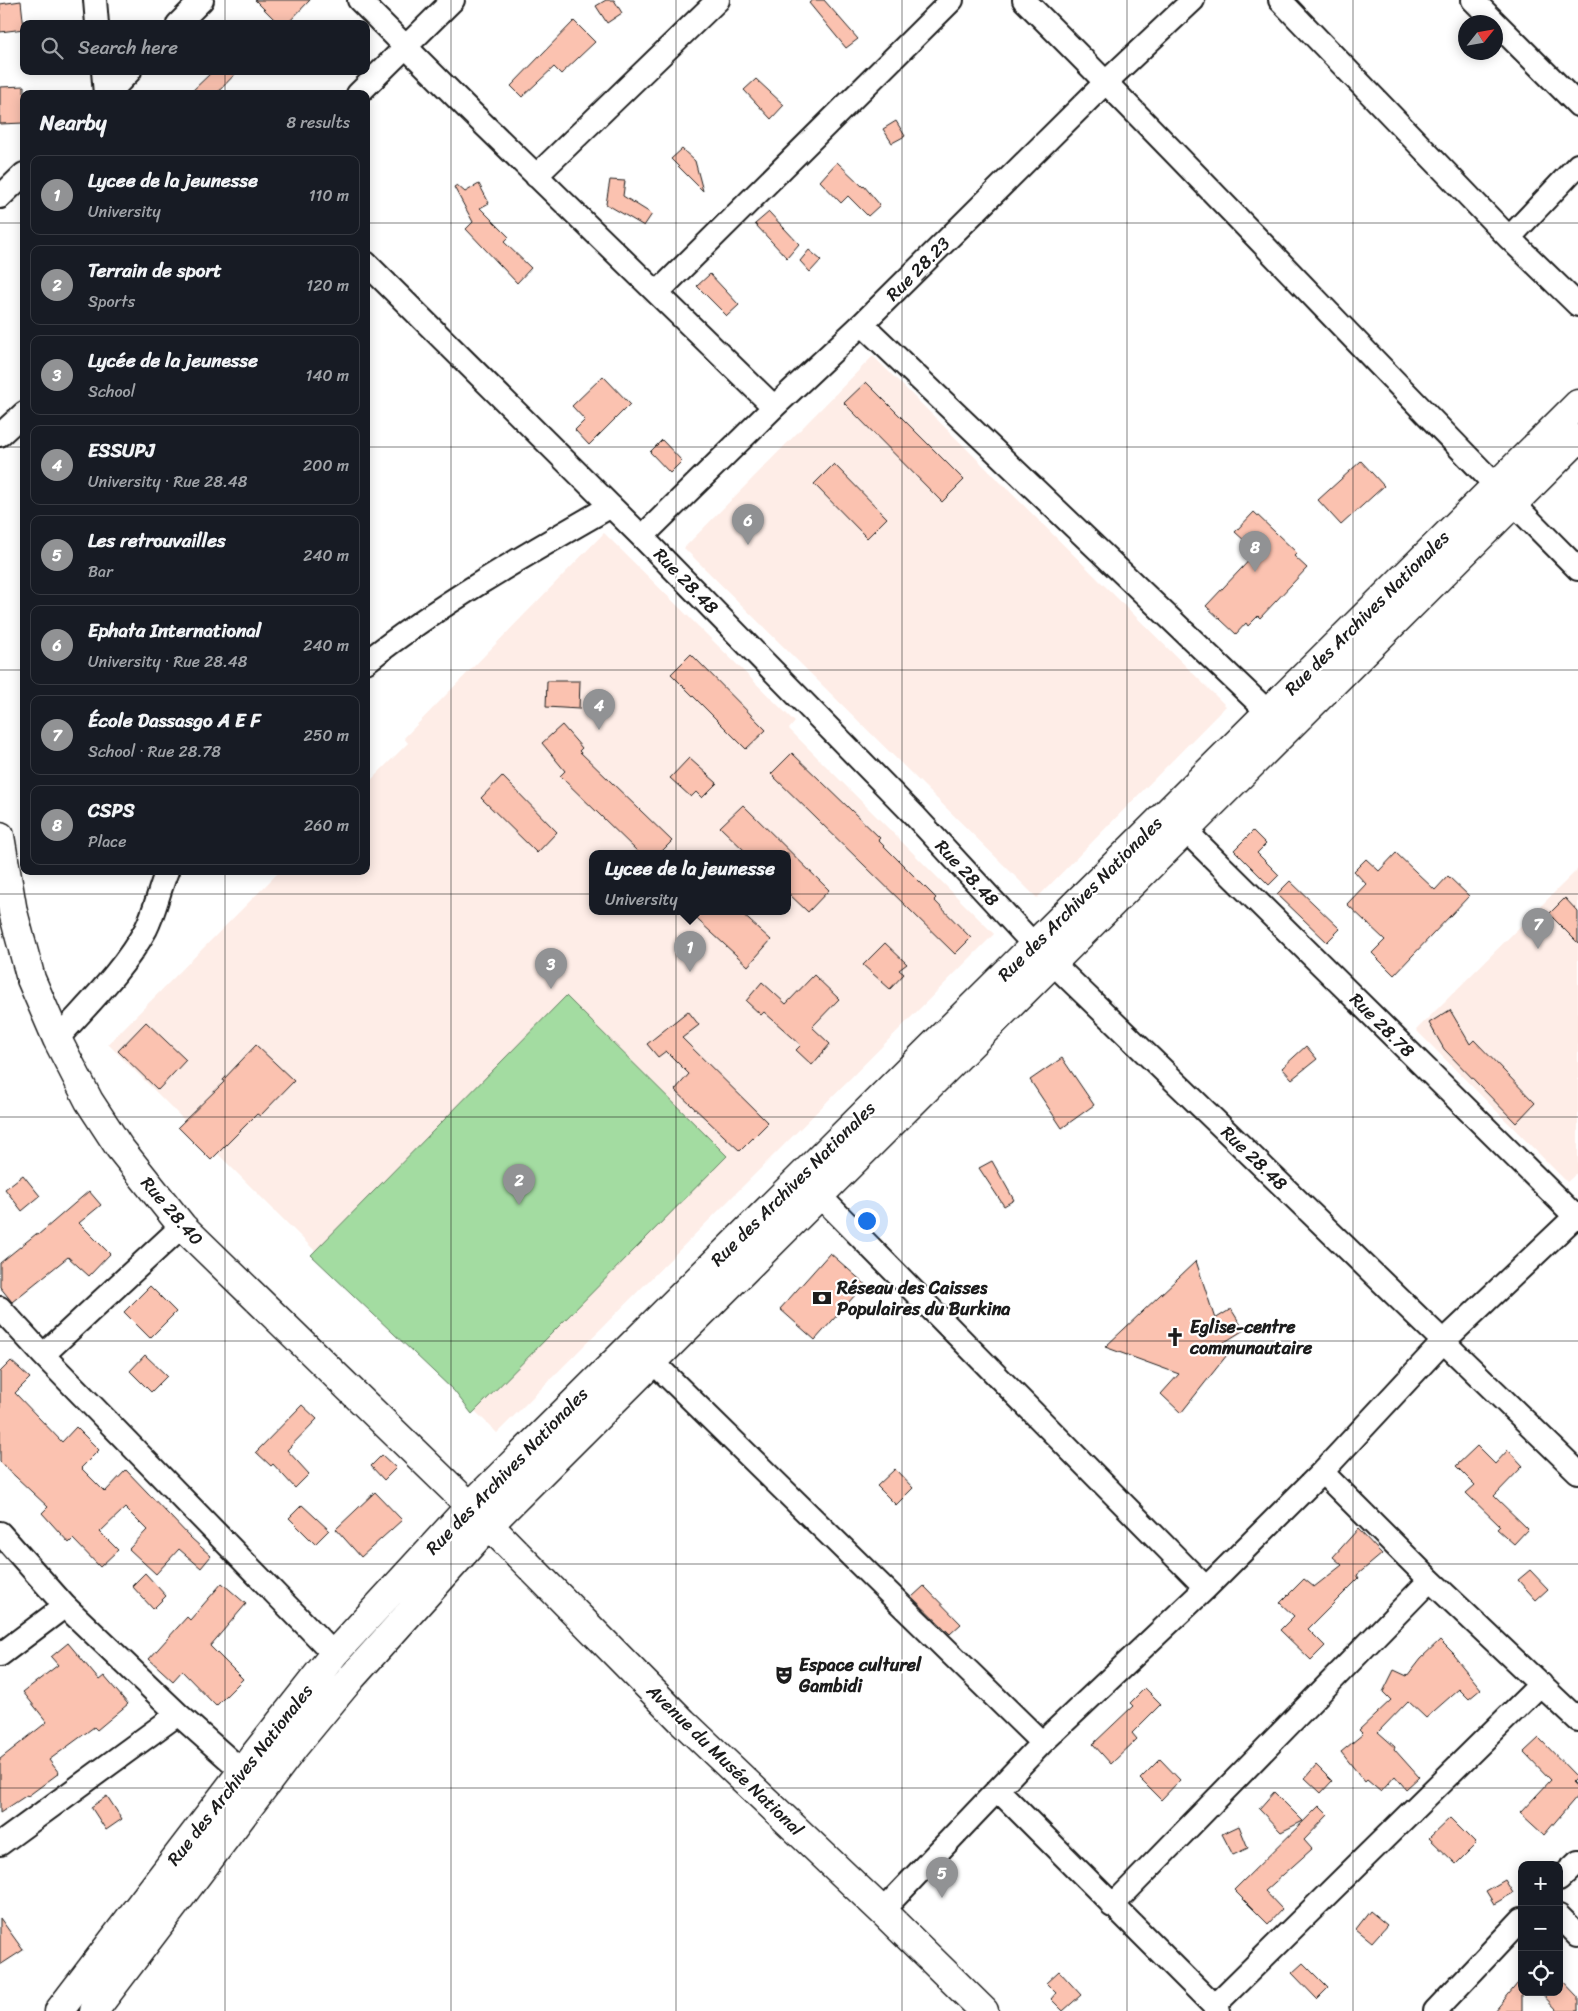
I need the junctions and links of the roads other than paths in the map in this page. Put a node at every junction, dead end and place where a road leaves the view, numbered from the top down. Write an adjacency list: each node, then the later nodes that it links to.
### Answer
1 (95, 0): 12 (street)
2 (202, 0): 13 (street)
3 (358, 0): 15 (street)
4 (453, 0): 15 (street)
5 (718, 0): 24 (street)
6 (952, 0): 29 (street)
7 (1024, 0): 18 (street)
8 (1193, 0): 18 (street, Rue 28.23)
9 (1280, 0): 27 (street)
10 (1473, 0): 11 (street)
11 (1487, 15)
12 (97, 20)
13 (182, 20)
14 (1503, 31): 22 (street)
15 (406, 46): 21 (street); 24 (street)
16 (104, 75): 19 (street)
17 (126, 75): 20 (street)
18 (1106, 82): 31 (street, Rue 28.23); 37 (street)
19 (105, 90)
20 (110, 90)
21 (362, 90)
22 (1578, 105)
23 (1578, 164): 27 (street)
24 (536, 176): 29 (street)
25 (20, 178): 26 (street)
26 (0, 197)
27 (1508, 238): 30 (street)
28 (370, 267): 38 (street, Rue 28.48)
29 (657, 293): 33 (street)
30 (1578, 305)
31 (862, 324): 33 (street, Rue 28.23); 42 (street)
32 (1578, 404): 37 (street, Rue des Archives Nationales)
33 (774, 407): 39 (street, Rue 28.23)
34 (20, 417): 35 (street)
35 (0, 435)
36 (1578, 440): 37 (street, Rue des Archives Nationales)
37 (1504, 495): 40 (street); 42 (street, Rue des Archives Nationales); 43 (street, Rue des Archives Nationales)
38 (611, 506): 39 (street, Rue 28.48); 41 (street)
39 (642, 538): 46 (street, Rue 28.48)
40 (1578, 569)
41 (370, 659)
42 (1268, 712): 46 (street, Rue des Archives Nationales)
43 (1186, 831): 46 (street, Rue des Archives Nationales); 49 (street, Rue 28.78)
44 (0, 836): 47 (street, Rue 28.40)
45 (166, 875): 47 (street)
46 (1043, 954): 48 (street, Rue des Archives Nationales); 52 (street, Rue 28.48); 57 (street, Rue des Archives Nationales)
47 (57, 1039): 50 (street, Rue 28.40)
48 (820, 1196): 54 (street, Rue des Archives Nationales); 61 (street)
49 (1577, 1217): 52 (street)
50 (182, 1226): 53 (street); 57 (street, Rue 28.40)
51 (0, 1308): 53 (street)
52 (1443, 1342): 55 (street); 56 (street, Rue 28.48)
53 (43, 1355): 63 (street)
54 (653, 1362): 58 (street, Rue des Archives Nationales); 68 (street)
55 (1322, 1472): 60 (street); 61 (street)
56 (1578, 1472)
57 (470, 1506): 58 (street, Avenue du Musée National); 63 (street, Rue des Archives Nationales)
58 (489, 1525): 75 (street, Avenue du Musée National); 82 (street, Rue des Archives Nationales)
59 (0, 1533): 62 (street)
60 (1430, 1580): 65 (street); 74 (street)
61 (1206, 1588): 68 (street)
62 (64, 1606): 64 (street); 66 (street)
63 (334, 1654): 69 (street, Rue des Archives Nationales)
64 (0, 1655)
65 (1541, 1684): 67 (street); 79 (street)
66 (178, 1714): 69 (street); 71 (street)
67 (1578, 1720)
68 (1042, 1743): 70 (street)
69 (242, 1771): 81 (street, Rue des Archives Nationales)
70 (998, 1790): 74 (street); 75 (street)
71 (0, 1844)
72 (1578, 1862): 73 (street)
73 (1563, 1876)
74 (1112, 1906): 79 (street)
75 (882, 1910): 83 (street, Avenue du Musée National)
76 (1563, 1920): 78 (street)
77 (1518, 1922): 80 (street)
78 (1578, 1935)
79 (1217, 2008)
80 (1437, 2010)
81 (59, 2011)
82 (94, 2011)
83 (984, 2011)

